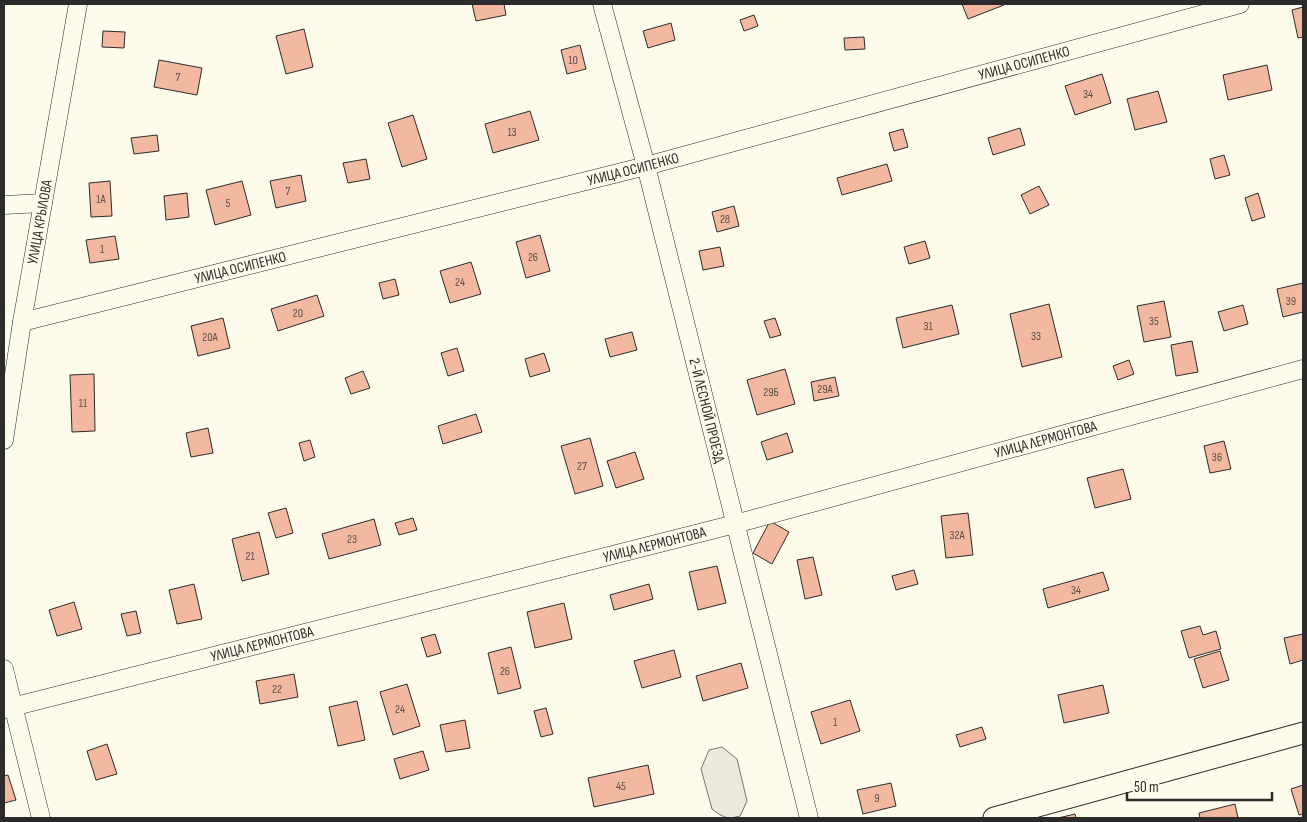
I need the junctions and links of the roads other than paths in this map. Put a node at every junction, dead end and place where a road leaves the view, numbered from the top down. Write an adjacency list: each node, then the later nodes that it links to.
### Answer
1 (78, 4): 5 (street, УЛИЦА КРЫЛОВА)
2 (602, 4): 4 (street, 2-Й ЛЕСНОЙ ПРОЕЗД)
3 (1240, 4): 4 (street, УЛИЦА ОСИПЕНКО)
4 (646, 166): 7 (street, УЛИЦА ОСИПЕНКО); 10 (street, 2-Й ЛЕСНОЙ ПРОЕЗД)
5 (43, 203): 6 (street); 7 (street, УЛИЦА КРЫЛОВА)
6 (4, 205)
7 (22, 322): 9 (street, УЛИЦА КРЫЛОВА)
8 (1303, 369): 10 (street, УЛИЦА ЛЕРМОНТОВА)
9 (4, 440)
10 (735, 524): 12 (street, УЛИЦА ЛЕРМОНТОВА); 15 (street, 2-Й ЛЕСНОЙ ПРОЕЗД)
11 (4, 669): 12 (street)
12 (8, 708): 14 (street)
13 (1303, 733): 16 (street)
14 (42, 818)
15 (809, 818)
16 (994, 818)

